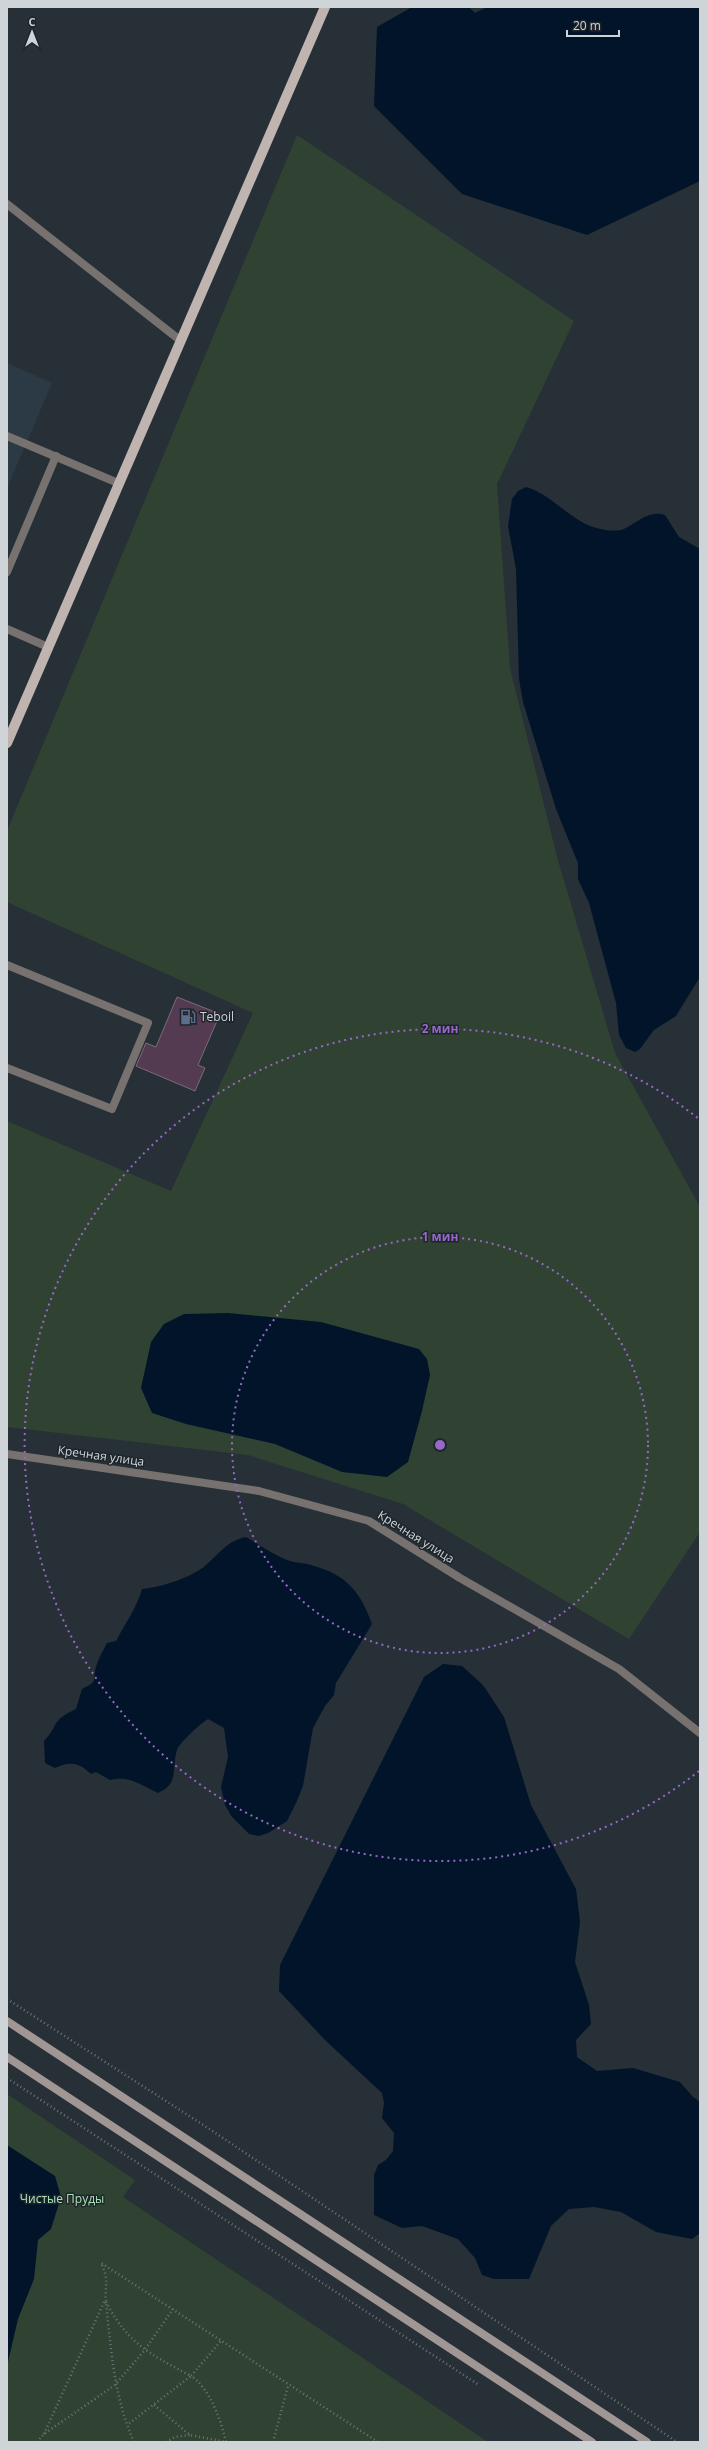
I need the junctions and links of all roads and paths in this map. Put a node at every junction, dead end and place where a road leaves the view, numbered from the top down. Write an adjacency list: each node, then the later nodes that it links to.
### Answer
1 (325, 7): 3 (main road)
2 (7, 204): 3 (street)
3 (181, 342): 6 (main road)
4 (7, 436): 5 (street)
5 (56, 456): 6 (street); 7 (street)
6 (118, 483): 9 (main road)
7 (7, 572)
8 (7, 629): 9 (street)
9 (48, 647): 10 (main road)
10 (7, 743)
11 (7, 965): 12 (street)
12 (7, 1068)
13 (7, 1454): 14 (street, Кречная улица)
14 (700, 1733)
15 (7, 1999): 38 (path)
16 (7, 2021): 37 (main road)
17 (7, 2057): 36 (main road)
18 (7, 2078): 26 (path)
19 (105, 2300): 20 (path); 22 (path); 24 (path); 29 (path)
20 (173, 2309): 21 (path); 22 (path)
21 (222, 2341): 23 (path); 25 (path)
22 (144, 2351): 23 (path); 24 (path)
23 (191, 2376): 27 (path); 30 (path)
24 (115, 2385): 28 (path); 29 (path)
25 (288, 2386): 34 (path); 35 (path)
26 (480, 2386)
27 (154, 2405): 28 (path); 30 (path)
28 (127, 2425): 32 (path)
29 (44, 2434): 31 (path)
30 (190, 2435): 33 (path)
31 (37, 2442)
32 (134, 2442)
33 (166, 2442)
34 (273, 2442)
35 (378, 2442)
36 (592, 2442)
37 (647, 2442)
38 (677, 2442)

